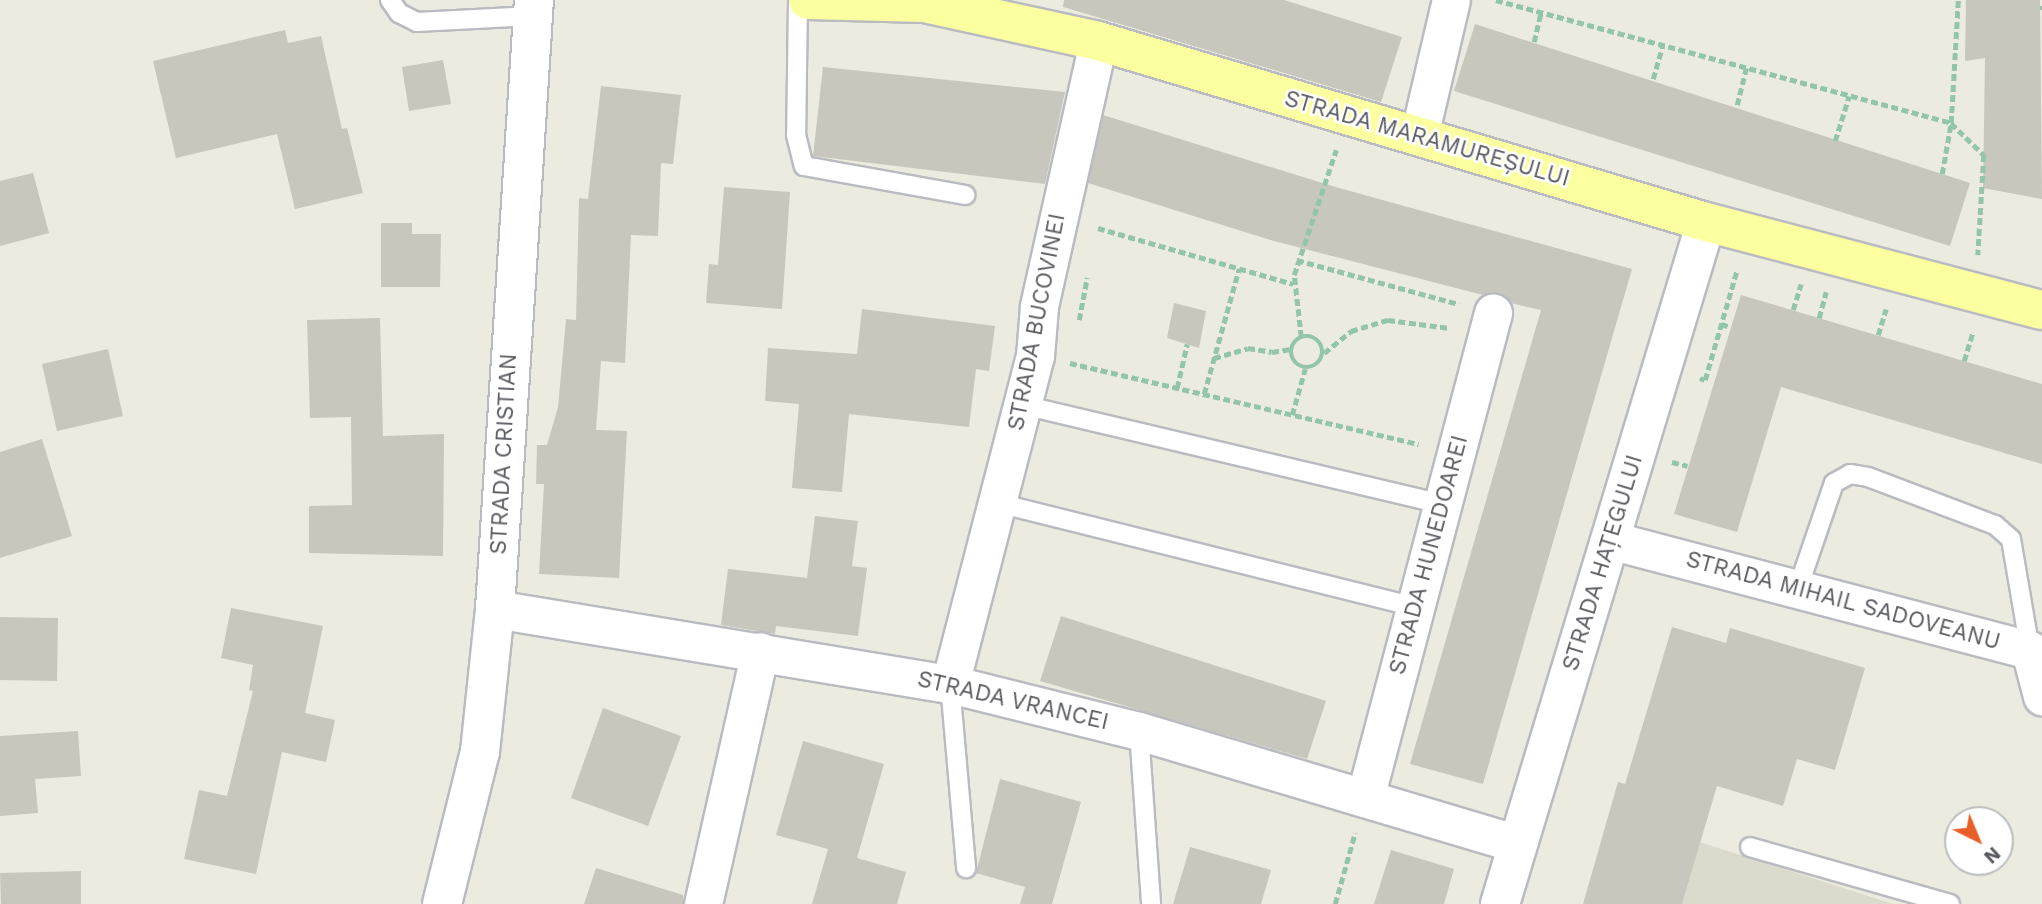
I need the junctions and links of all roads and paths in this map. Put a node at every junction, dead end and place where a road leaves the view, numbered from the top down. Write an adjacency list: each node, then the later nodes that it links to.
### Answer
1 (390, 0): 8 (lane)
2 (797, 0): 22 (lane)
3 (808, 0): 7 (main road, STRADA MARAMUREȘULUI)
4 (1451, 0): 19 (street)
5 (1496, 0): 9 (path)
6 (1958, 0): 18 (path)
7 (974, 5): 10 (main road, STRADA MARAMUREȘULUI)
8 (533, 8): 56 (street, STRADA CRISTIAN)
9 (1541, 12): 11 (path); 12 (path)
10 (1098, 41): 17 (main road, STRADA MARAMUREȘULUI); 23 (street, STRADA BUCOVINEI)
11 (1534, 42)
12 (1663, 45): 13 (path); 14 (path)
13 (1746, 68): 15 (path); 16 (path)
14 (1653, 79)
15 (1849, 96): 18 (path); 20 (path)
16 (1737, 105)
17 (1348, 116): 19 (main road, STRADA MARAMUREȘULUI); 29 (path)
18 (1951, 123): 21 (path); 30 (path)
19 (1419, 136): 24 (main road, STRADA MARAMUREȘULUI)
20 (1835, 141)
21 (1942, 174)
22 (965, 195)
23 (1056, 219): 25 (path); 48 (street, STRADA BUCOVINEI)
24 (1706, 222): 30 (main road, STRADA MARAMUREȘULUI); 53 (street, STRADA HAȚEGULUI)
25 (1098, 228): 26 (path); 27 (path)
26 (1095, 242)
27 (1239, 268): 29 (path); 44 (path)
28 (1089, 269): 33 (path)
29 (1293, 284): 36 (path)
30 (1975, 291): 31 (main road, STRADA MARAMUREȘULUI)
31 (2042, 310)
32 (1493, 313): 52 (street, STRADA HUNEDOAREI)
33 (1078, 323)
34 (1721, 324): 35 (path)
35 (1731, 327)
36 (1301, 337): 39 (path); 42 (path)
37 (1448, 341): 42 (path)
38 (1187, 344): 46 (path)
39 (1291, 349): 44 (path); 45 (path)
40 (1073, 350): 46 (path)
41 (1713, 351): 43 (path)
42 (1324, 353): 45 (path)
43 (1722, 353)
44 (1214, 358): 47 (path)
45 (1305, 369): 49 (path)
46 (1177, 388): 47 (path)
47 (1204, 394): 49 (path)
48 (1023, 405): 51 (street, STRADA BUCOVINEI); 52 (lane)
49 (1292, 415): 50 (path)
50 (1424, 431)
51 (998, 503): 55 (lane); 59 (street, STRADA BUCOVINEI)
52 (1443, 504): 55 (street, STRADA HUNEDOAREI)
53 (1610, 540): 54 (street, STRADA MIHAIL SADOVEANU); 63 (street, STRADA HAȚEGULUI)
54 (1798, 587): 57 (street, STRADA MIHAIL SADOVEANU); 57 (lane)
55 (1416, 607): 62 (street, STRADA HUNEDOAREI)
56 (495, 609): 58 (street, STRADA VRANCEI); 66 (street, STRADA CRISTIAN)
57 (2030, 650): 60 (street, STRADA MIHAIL SADOVEANU)
58 (760, 651): 59 (street, STRADA VRANCEI); 67 (street)
59 (950, 684): 61 (street, STRADA VRANCEI); 65 (lane)
60 (2042, 696)
61 (1139, 731): 62 (street, STRADA VRANCEI); 68 (lane)
62 (1365, 798): 63 (street, STRADA VRANCEI); 69 (path)
63 (1518, 844): 70 (street, STRADA HAȚEGULUI)
64 (1750, 847): 71 (lane)
65 (966, 868)
66 (442, 904)
67 (703, 904)
68 (1151, 904)
69 (1335, 904)
70 (1500, 904)
71 (1950, 904)

